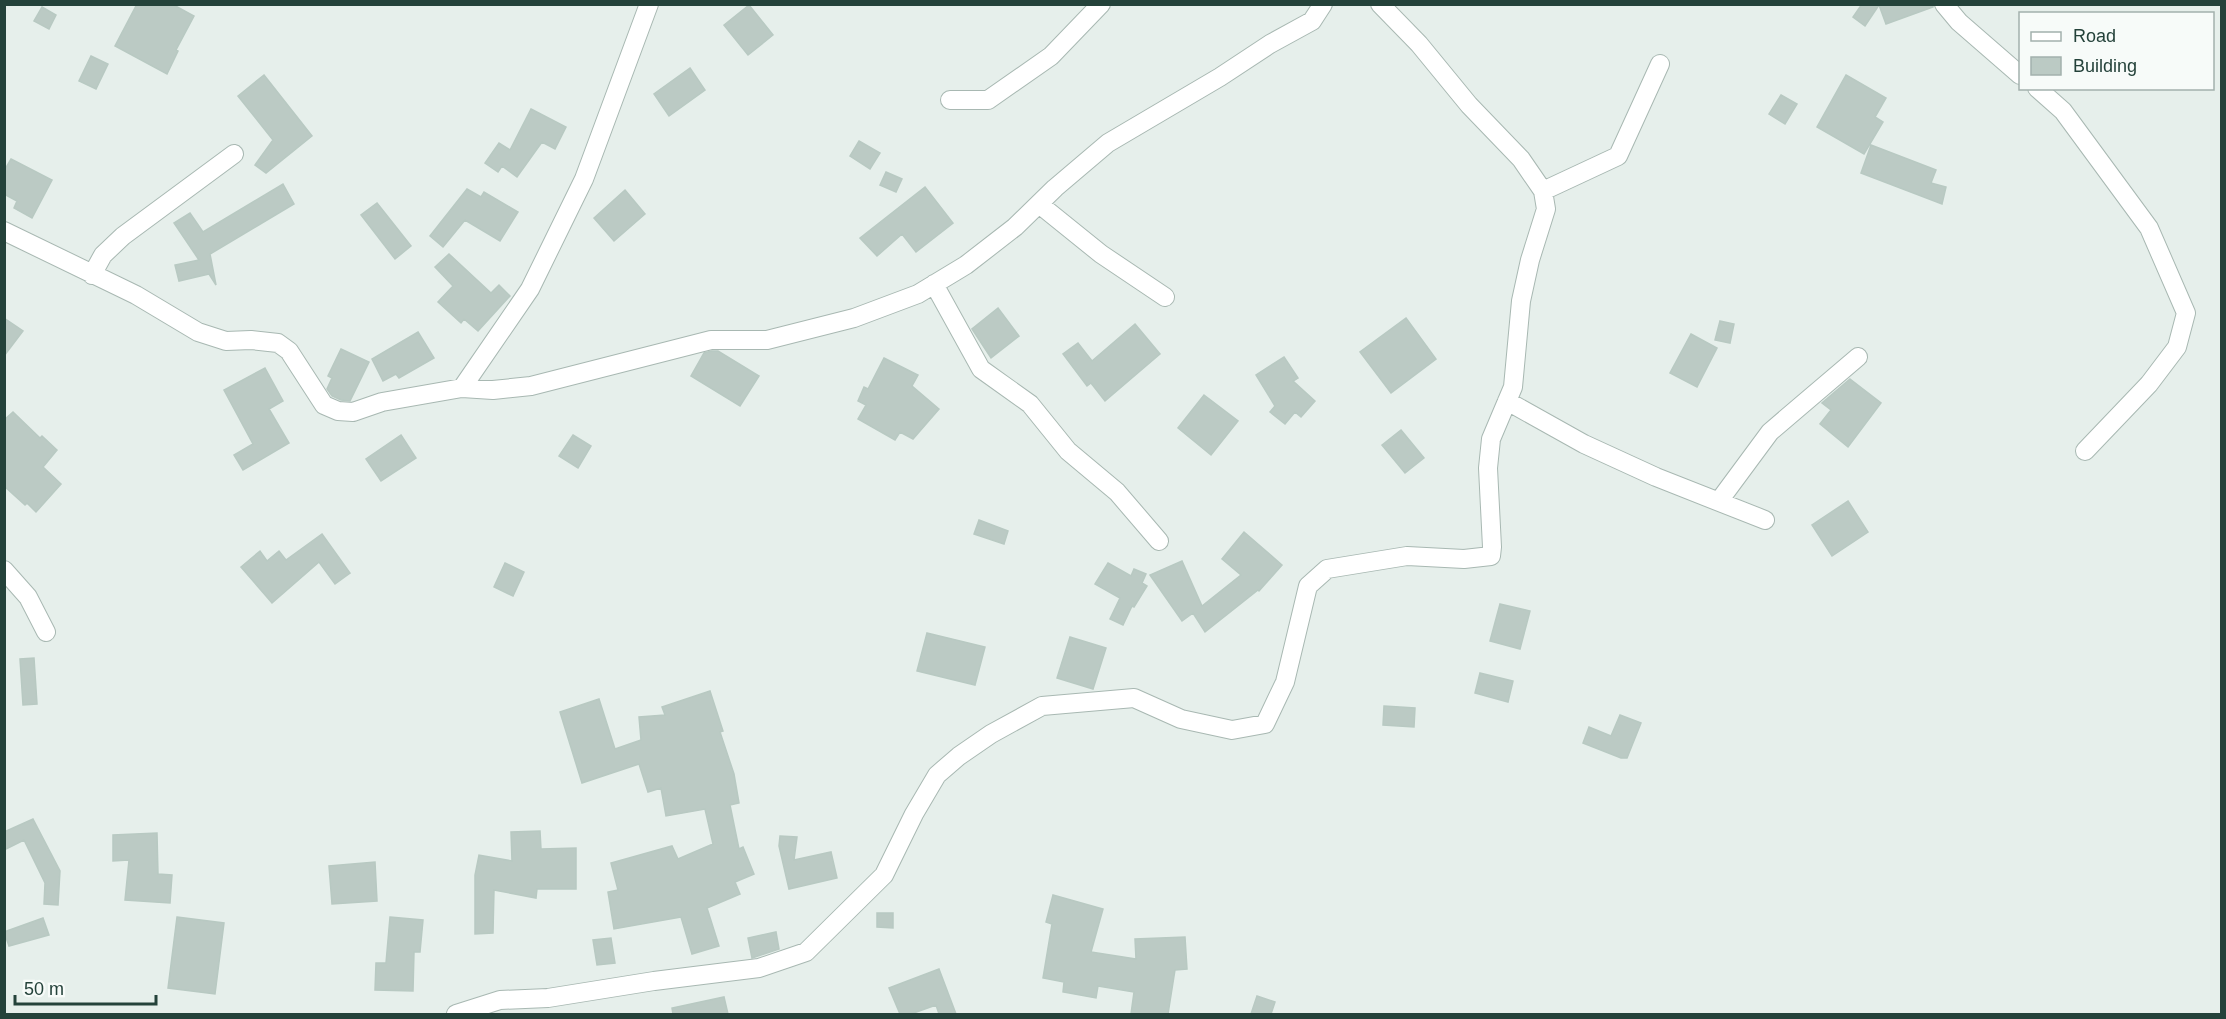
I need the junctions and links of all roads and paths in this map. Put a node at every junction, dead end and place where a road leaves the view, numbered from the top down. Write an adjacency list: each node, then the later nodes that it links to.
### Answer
1 (649, 4): 18 (street)
2 (1101, 4): 9 (street)
3 (1323, 4): 12 (street)
4 (1380, 4): 11 (street)
5 (1944, 4): 7 (street)
6 (1660, 64): 11 (street)
7 (2019, 74)
8 (2039, 90): 20 (street)
9 (950, 100)
10 (234, 153): 14 (street)
11 (1543, 191): 19 (street)
12 (1039, 204): 15 (street); 16 (street)
13 (4, 231): 14 (street)
14 (92, 275): 18 (street)
15 (934, 284): 18 (street); 23 (street)
16 (1165, 297)
17 (1858, 357): 21 (street)
18 (462, 388)
19 (1507, 401): 21 (street); 26 (street)
20 (2085, 451)
21 (1719, 501): 22 (street)
22 (1765, 520)
23 (1159, 541)
24 (4, 570): 25 (street)
25 (46, 632)
26 (456, 1014)

